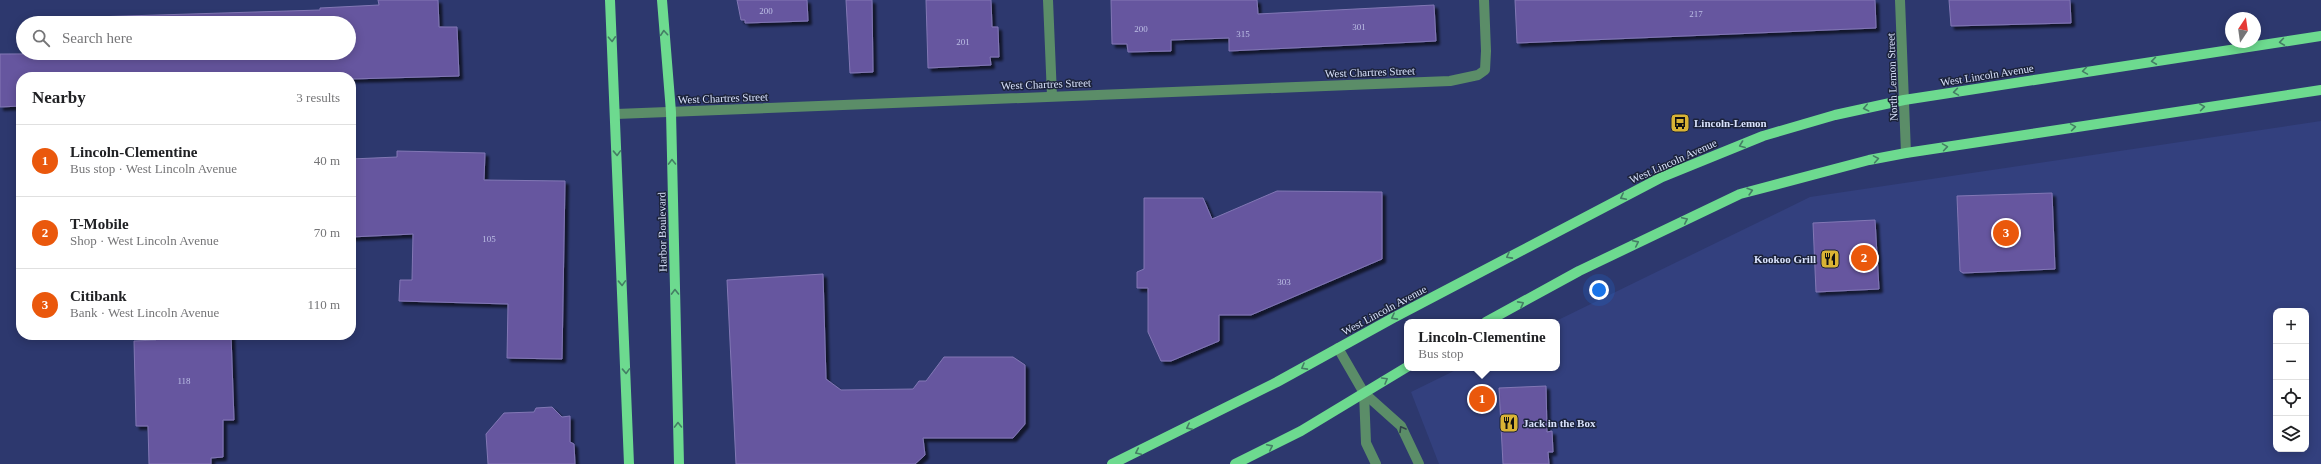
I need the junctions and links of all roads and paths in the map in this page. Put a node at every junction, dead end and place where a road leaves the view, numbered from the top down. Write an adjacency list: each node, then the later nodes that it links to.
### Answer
1 (610, 0): 11 (main road, one-way to 11)
2 (662, 0): 10 (main road, Harbor Boulevard, one-way to 2)
3 (1048, 0): 8 (street)
4 (1484, 0): 8 (street, West Chartres Street)
5 (1900, 0): 9 (street, North Lemon Street)
6 (2321, 36): 9 (main road, West Lincoln Avenue, one-way to 9)
7 (2321, 90): 12 (main road, one-way to 7)
8 (1052, 96): 10 (street, West Chartres Street)
9 (1904, 100): 12 (street, North Lemon Street); 14 (main road, West Lincoln Avenue, one-way to 14)
10 (671, 112): 11 (street, West Chartres Street); 18 (main road, Harbor Boulevard, one-way to 10)
11 (616, 114): 17 (main road, one-way to 17)
12 (1906, 153): 13 (main road, one-way to 12)
13 (1491, 319)
14 (1338, 348): 16 (street); 19 (main road, West Lincoln Avenue, one-way to 19)
15 (1404, 369): 16 (main road, one-way to 15)
16 (1364, 393): 20 (main road, one-way to 16); 21 (street); 22 (street, one-way to 16)
17 (629, 464)
18 (679, 464)
19 (1112, 464)
20 (1235, 464)
21 (1376, 464)
22 (1419, 464)

